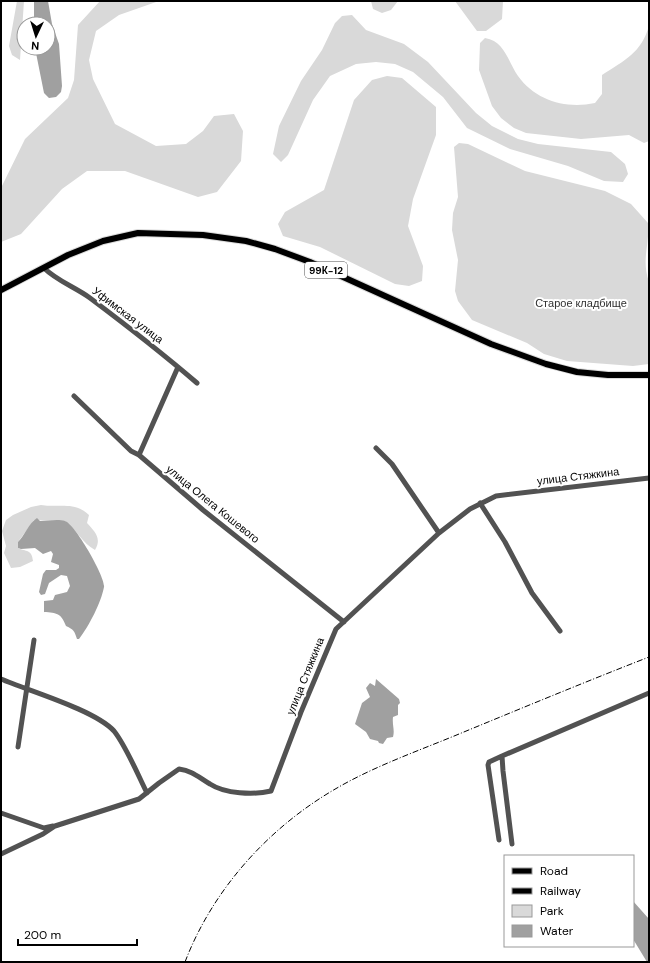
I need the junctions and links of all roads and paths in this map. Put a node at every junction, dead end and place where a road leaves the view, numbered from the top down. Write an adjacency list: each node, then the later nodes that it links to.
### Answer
1 (44, 268): 2 (main road, 99К-12); 3 (street, Уфимская улица); 4 (main road, 99К-12)
2 (1, 290)
3 (178, 367): 5 (street, Уфимская улица); 8 (street)
4 (649, 375)
5 (197, 383)
6 (74, 396): 8 (street, улица Олега Кошевого)
7 (376, 448): 11 (street)
8 (139, 455): 12 (street, улица Олега Кошевого)
9 (649, 478): 10 (street, улица Стяжкина)
10 (480, 503): 11 (street, улица Стяжкина); 13 (street)
11 (439, 533): 12 (street, улица Стяжкина)
12 (344, 622): 20 (street, улица Стяжкина)
13 (560, 631)
14 (34, 640): 16 (street)
15 (1, 679): 16 (street)
16 (27, 690): 18 (street); 20 (street)
17 (649, 693): 19 (street)
18 (18, 747)
19 (502, 756): 23 (street); 24 (street)
20 (147, 793): 22 (street, улица Стяжкина)
21 (1, 812): 22 (street)
22 (55, 826): 25 (street, улица Стяжкина)
23 (499, 840)
24 (512, 844)
25 (1, 854)

